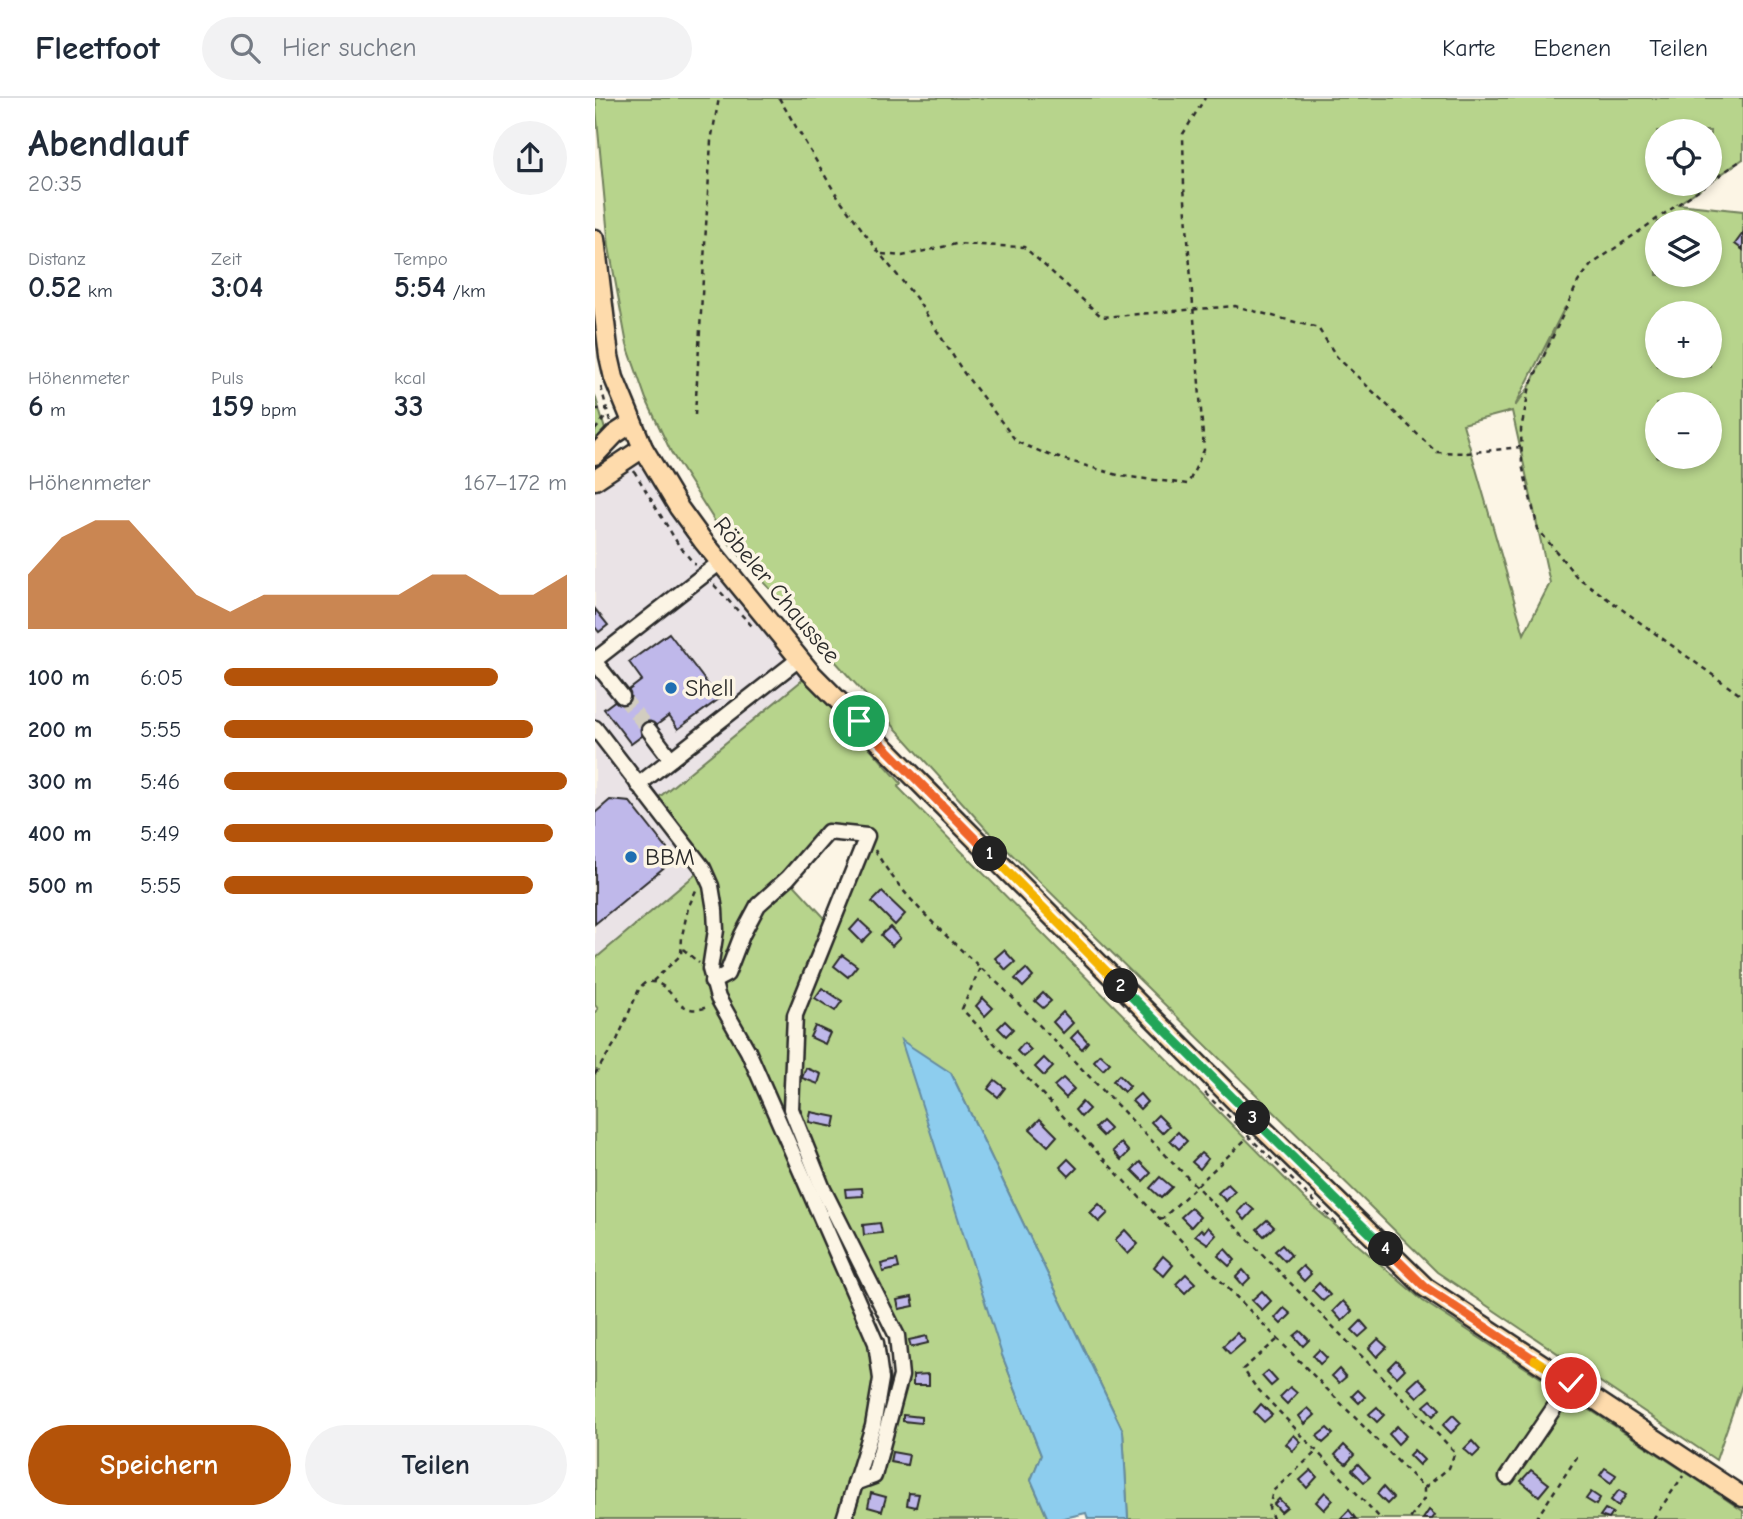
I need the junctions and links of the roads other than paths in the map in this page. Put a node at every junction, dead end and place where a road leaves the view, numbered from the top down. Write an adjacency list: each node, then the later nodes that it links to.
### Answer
1 (595, 239): 2 (main road, Röbeler Chaussee)
2 (632, 423): 3 (main road, Röbeler Chaussee); 4 (main road)
3 (643, 448): 5 (main road); 6 (main road, Röbeler Chaussee)
4 (595, 455)
5 (595, 480)
6 (719, 562): 7 (main road, Röbeler Chaussee); 8 (street)
7 (799, 659): 12 (street); 15 (main road, Röbeler Chaussee)
8 (595, 661): 9 (street)
9 (622, 696)
10 (595, 729): 13 (street)
11 (649, 730): 12 (street)
12 (671, 759): 13 (street)
13 (638, 785): 14 (street)
14 (711, 975): 17 (street); 17 (street)
15 (1571, 1383): 16 (street); 18 (main road, Röbeler Chaussee)
16 (1507, 1477)
17 (855, 1483): 19 (street)
18 (1743, 1497)
19 (844, 1519)

